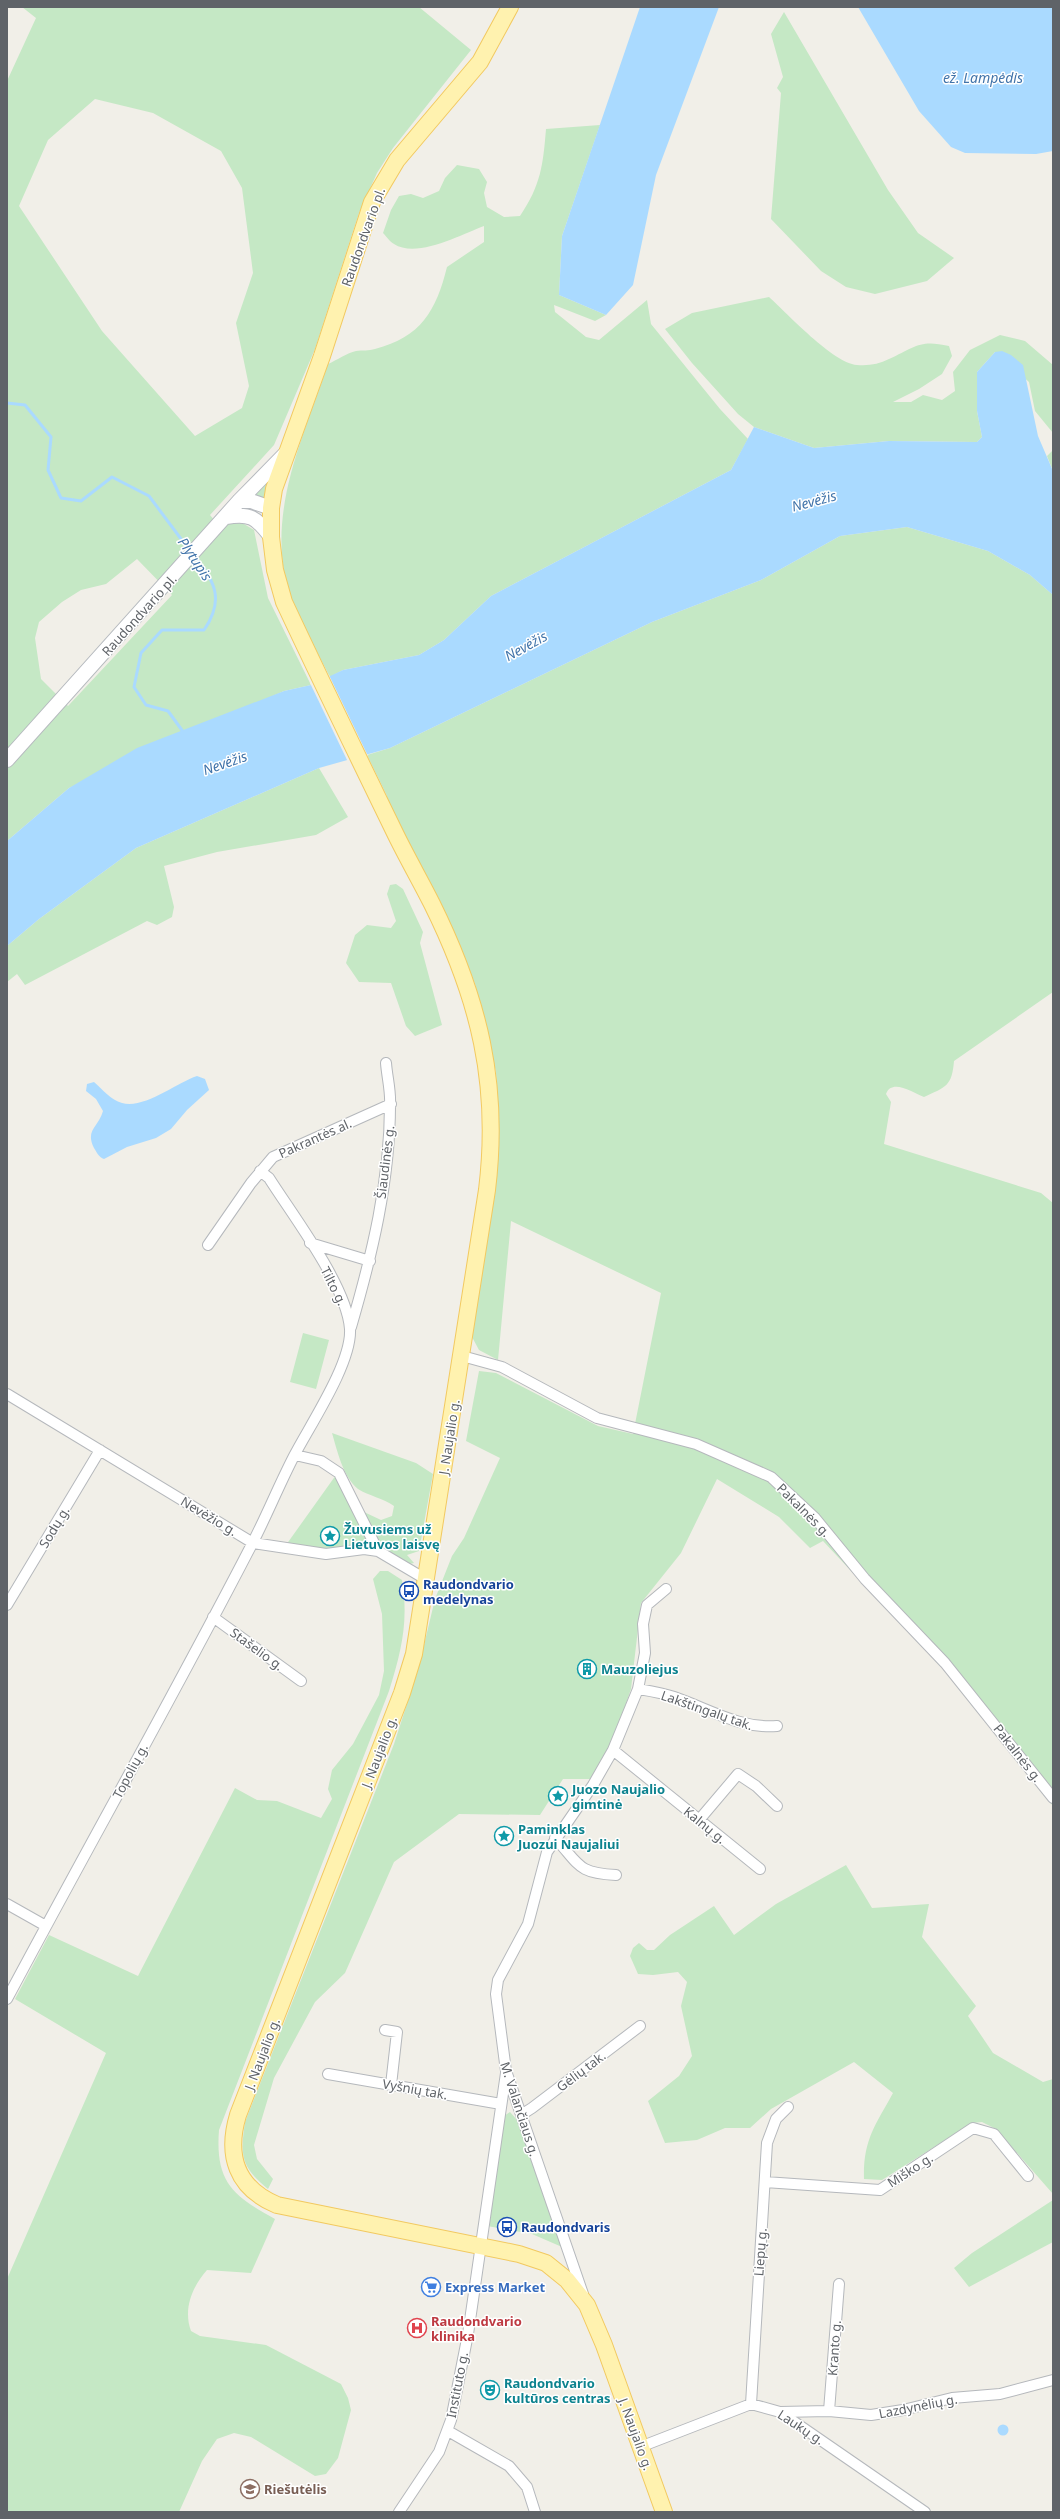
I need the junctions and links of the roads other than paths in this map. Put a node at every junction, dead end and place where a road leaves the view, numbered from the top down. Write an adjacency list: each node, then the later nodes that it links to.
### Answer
1 (510, 7): 2 (main road, Raudondvario pl.)
2 (287, 452): 3 (main road, Raudondvario pl.); 4 (main road, Raudondvario pl.)
3 (239, 501): 4 (main road); 5 (main road, Raudondvario pl.)
4 (271, 508): 6 (main road); 7 (main road)
5 (226, 517): 6 (main road); 8 (main road, Raudondvario pl.)
6 (253, 517): 7 (main road)
7 (271, 537): 16 (main road, J. Naujalio g.)
8 (7, 760)
9 (386, 1063): 10 (street, Šiaudinės g.)
10 (390, 1104): 11 (street, Pakrantės al.); 14 (street, Šiaudinės g.)
11 (260, 1171): 12 (street, Tilto g.); 13 (street, Pakrantės al.)
12 (310, 1243): 14 (street); 15 (street, Tilto g.)
13 (208, 1245)
14 (370, 1261): 15 (street, Šiaudinės g.)
15 (350, 1331): 19 (street, Tilto g.)
16 (462, 1356): 22 (main road, J. Naujalio g.); 30 (street, Pakalnės g.)
17 (7, 1394): 18 (street, Nevėžio g.)
18 (100, 1450): 20 (street, Nevėžio g.); 24 (street, Sodų g.)
19 (295, 1455): 20 (street, Tilto g.); 21 (street)
20 (253, 1542): 21 (street, Nevėžio g.); 25 (street, Topolių g.)
21 (378, 1551): 22 (street, Nevėžio g.)
22 (427, 1580): 49 (main road, J. Naujalio g.)
23 (666, 1589): 27 (street, M. Valančiaus g.)
24 (7, 1605)
25 (213, 1617): 26 (street, Stašelio g.); 37 (street, Topolių g.)
26 (301, 1681)
27 (638, 1689): 28 (street, Lakštingalų tak.); 29 (street, M. Valančiaus g.)
28 (777, 1726)
29 (613, 1750): 32 (street, Kalnų g.); 33 (street, M. Valančiaus g.)
30 (1053, 1798)
31 (777, 1806): 32 (street)
32 (699, 1820): 34 (street, Kalnų g.)
33 (556, 1838): 35 (street); 41 (street, M. Valančiaus g.)
34 (760, 1869)
35 (616, 1875)
36 (7, 1904): 37 (street)
37 (46, 1926): 38 (street, Topolių g.)
38 (7, 1999)
39 (640, 2026): 46 (street, Gėlių tak.)
40 (386, 2030): 43 (street)
41 (506, 2071): 44 (street, Instituto g.); 46 (street, M. Valančiaus g.)
42 (328, 2074): 43 (street, Vyšnių tak.)
43 (391, 2085): 44 (street, Vyšnių tak.)
44 (501, 2104): 49 (street, Instituto g.)
45 (788, 2107): 48 (street, Liepų g.)
46 (521, 2115): 51 (street, M. Valančiaus g.)
47 (1028, 2176): 48 (street, Miško g.)
48 (765, 2182): 53 (street, Liepų g.)
49 (481, 2246): 51 (main road, J. Naujalio g.); 56 (street, Instituto g.)
50 (839, 2284): 54 (street, Kranto g.)
51 (587, 2305): 57 (main road, J. Naujalio g.)
52 (1053, 2380): 54 (street, Lazdynėlių g.)
53 (751, 2404): 55 (street, Laukų g.); 57 (street)
54 (829, 2411): 55 (street, Lazdynėlių g.)
55 (780, 2412): 61 (street, Laukų g.)
56 (448, 2431): 58 (street, Instituto g.); 59 (street)
57 (640, 2447): 60 (main road, J. Naujalio g.)
58 (399, 2512)
59 (535, 2512)
60 (664, 2512)
61 (925, 2512)

